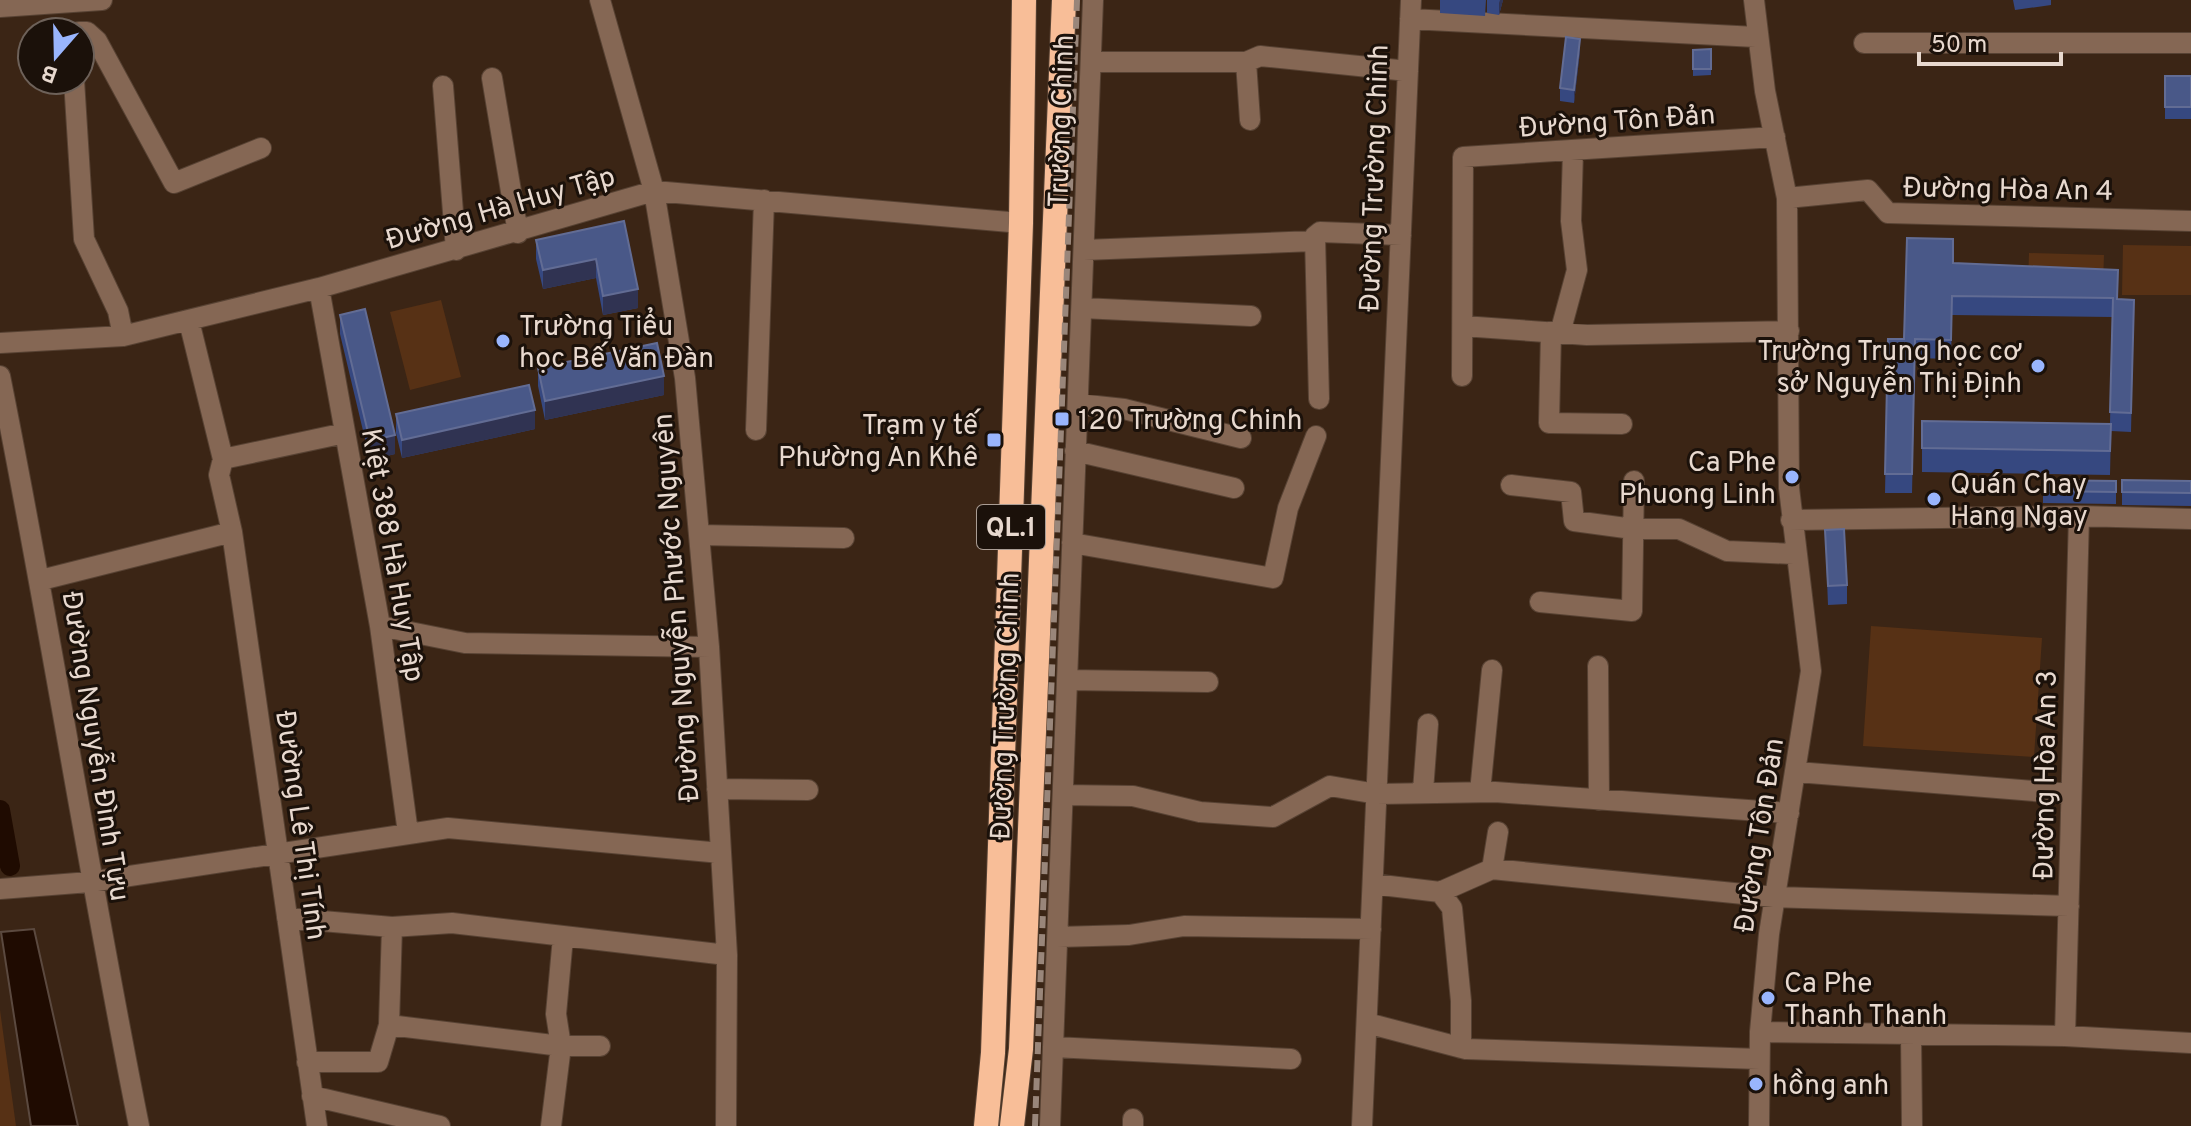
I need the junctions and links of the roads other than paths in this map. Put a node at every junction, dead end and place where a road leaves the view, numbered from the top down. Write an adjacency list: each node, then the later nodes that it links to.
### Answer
1 (102, 0): 7 (street)
2 (600, 0): 24 (street, Đường Nguyễn Phước Nguyên)
3 (1024, 0): 28 (highway, Đường Trường Chinh / QL.1)
4 (1064, 0): 112 (highway, Đường Trường Chinh / QL.1)
5 (1093, 0): 14 (street, Trường Chinh)
6 (1754, 0): 10 (street, Đường Tôn Đản)
7 (69, 1): 8 (street)
8 (0, 7)
9 (1410, 10): 10 (street); 16 (street, Đường Trường Chinh)
10 (1756, 37): 21 (street, Đường Tôn Đản)
11 (96, 40): 22 (street)
12 (1864, 43): 13 (street)
13 (2191, 43)
14 (1091, 62): 15 (street); 32 (street, Trường Chinh)
15 (1246, 62): 16 (street); 20 (street)
16 (1408, 71): 30 (street, Đường Trường Chinh)
17 (492, 78): 29 (street)
18 (443, 86): 33 (street)
19 (75, 96): 41 (street)
20 (1250, 120)
21 (1775, 137): 23 (street, Đường Tôn Đản); 25 (street, Đường Tôn Đản)
22 (261, 148)
23 (1573, 151): 38 (street, Đường Tôn Đản); 40 (street)
24 (654, 191): 26 (street, Đường Hà Huy Tập); 29 (street, Đường Hà Huy Tập); 62 (street, Đường Nguyễn Phước Nguyên)
25 (1787, 198): 27 (street, Đường Hòa An 4); 39 (street, Đường Tôn Đản)
26 (764, 200): 28 (street, Đường Hà Huy Tập); 48 (street)
27 (2191, 221)
28 (1021, 223): 113 (highway, Đường Trường Chinh / QL.1)
29 (518, 233): 33 (street, Đường Hà Huy Tập)
30 (1401, 235): 31 (street); 80 (street, Đường Trường Chinh)
31 (1314, 241): 32 (street); 45 (street)
32 (1084, 247): 35 (street)
33 (456, 250): 34 (street, Đường Hà Huy Tập)
34 (319, 288): 37 (street, Đường Hà Huy Tập); 49 (street, Kiệt 388 Hà Huy Tập)
35 (1082, 308): 36 (street); 46 (street)
36 (1251, 316)
37 (189, 321): 41 (street, Đường Hà Huy Tập); 53 (street, Đường Lê Thị Tính)
38 (1463, 326): 40 (street); 44 (street)
39 (1789, 331): 40 (street); 59 (street, Đường Tôn Đản)
40 (1556, 332): 47 (street)
41 (123, 336): 42 (street, Đường Hà Huy Tập)
42 (0, 343)
43 (0, 376): 66 (street, Đường Nguyễn Đình Tựu)
44 (1462, 376)
45 (1319, 399)
46 (1078, 404): 51 (street); 52 (street)
47 (1622, 424)
48 (756, 430)
49 (345, 433): 53 (street); 68 (street, Kiệt 388 Hà Huy Tập)
50 (1316, 436): 64 (street)
51 (1241, 438)
52 (1075, 451): 56 (street); 64 (street)
53 (223, 459): 61 (street, Đường Lê Thị Tính)
54 (1634, 481): 60 (street)
55 (1511, 485): 60 (street)
56 (1234, 488)
57 (2079, 516): 58 (street); 59 (street); 81 (street, Đường Hòa An 3)
58 (2191, 519)
59 (1791, 520): 65 (street, Đường Tôn Đản)
60 (1633, 529): 65 (street); 67 (street)
61 (232, 532): 66 (street); 87 (street, Đường Lê Thị Tính)
62 (699, 535): 63 (street); 69 (street, Đường Nguyễn Phước Nguyên)
63 (844, 538)
64 (1072, 543): 72 (street)
65 (1794, 554): 75 (street, Đường Tôn Đản)
66 (41, 580): 90 (street, Đường Nguyễn Đình Tựu)
67 (1540, 602)
68 (380, 626): 69 (street); 86 (street, Kiệt 388 Hà Huy Tập)
69 (709, 647): 76 (street, Đường Nguyễn Phước Nguyên)
70 (1598, 666): 83 (street)
71 (1492, 670): 79 (street)
72 (1067, 680): 73 (street); 82 (street)
73 (1208, 682)
74 (1428, 724): 78 (street)
75 (1797, 772): 81 (street); 84 (street, Đường Tôn Đản)
76 (717, 789): 77 (street); 88 (street, Đường Nguyễn Phước Nguyên)
77 (808, 790)
78 (1423, 791): 79 (street); 80 (street)
79 (1480, 792): 83 (street)
80 (1377, 794): 82 (street); 91 (street, Đường Trường Chinh)
81 (2071, 794): 95 (street, Đường Hòa An 3)
82 (1063, 795): 100 (street)
83 (1599, 800): 84 (street)
84 (1789, 813): 94 (street, Đường Tôn Đản)
85 (1498, 832): 89 (street)
86 (408, 833): 87 (street); 88 (street)
87 (278, 853): 90 (street); 96 (street, Đường Lê Thị Tính)
88 (721, 853): 101 (street, Đường Nguyễn Phước Nguyên)
89 (1492, 869): 93 (street); 94 (street)
90 (90, 882): 92 (street); 118 (street, Đường Nguyễn Đình Tựu)
91 (1373, 884): 93 (street); 98 (street, Đường Trường Chinh)
92 (0, 889)
93 (1440, 892): 111 (street)
94 (1774, 897): 95 (street); 104 (street, Đường Tôn Đản)
95 (2069, 906): 106 (street, Đường Hòa An 3)
96 (287, 918): 97 (street); 116 (street, Đường Lê Thị Tính)
97 (392, 927): 99 (street); 103 (street)
98 (1371, 929): 100 (street); 102 (street, Đường Trường Chinh)
99 (563, 937): 101 (street); 108 (street)
100 (1058, 937): 110 (street)
101 (727, 955): 122 (street, Đường Nguyễn Phước Nguyên)
102 (1367, 1023): 111 (street); 128 (street, Đường Trường Chinh)
103 (389, 1025): 108 (street); 116 (street)
104 (1760, 1032): 105 (street); 115 (street, Đường Tôn Đản)
105 (1911, 1034): 106 (street); 130 (street)
106 (2065, 1036): 107 (street)
107 (2191, 1043)
108 (561, 1046): 109 (street); 121 (street)
109 (600, 1046)
110 (1054, 1047): 114 (street); 127 (street)
111 (1463, 1048): 115 (street)
112 (1021, 1049): 125 (highway, Đường Trường Chinh / QL.1); 126 (street)
113 (993, 1053): 123 (street); 124 (highway, Đường Trường Chinh / QL.1)
114 (1291, 1059)
115 (1759, 1059): 129 (street, Đường Tôn Đản)
116 (307, 1062): 117 (street, Đường Lê Thị Tính)
117 (312, 1096): 119 (street, Đường Lê Thị Tính); 120 (street)
118 (139, 1126)
119 (317, 1126)
120 (440, 1126)
121 (551, 1126)
122 (726, 1126)
123 (975, 1126)
124 (986, 1126)
125 (1012, 1126)
126 (1021, 1126)
127 (1050, 1126)
128 (1362, 1126)
129 (1759, 1126)
130 (1912, 1126)

